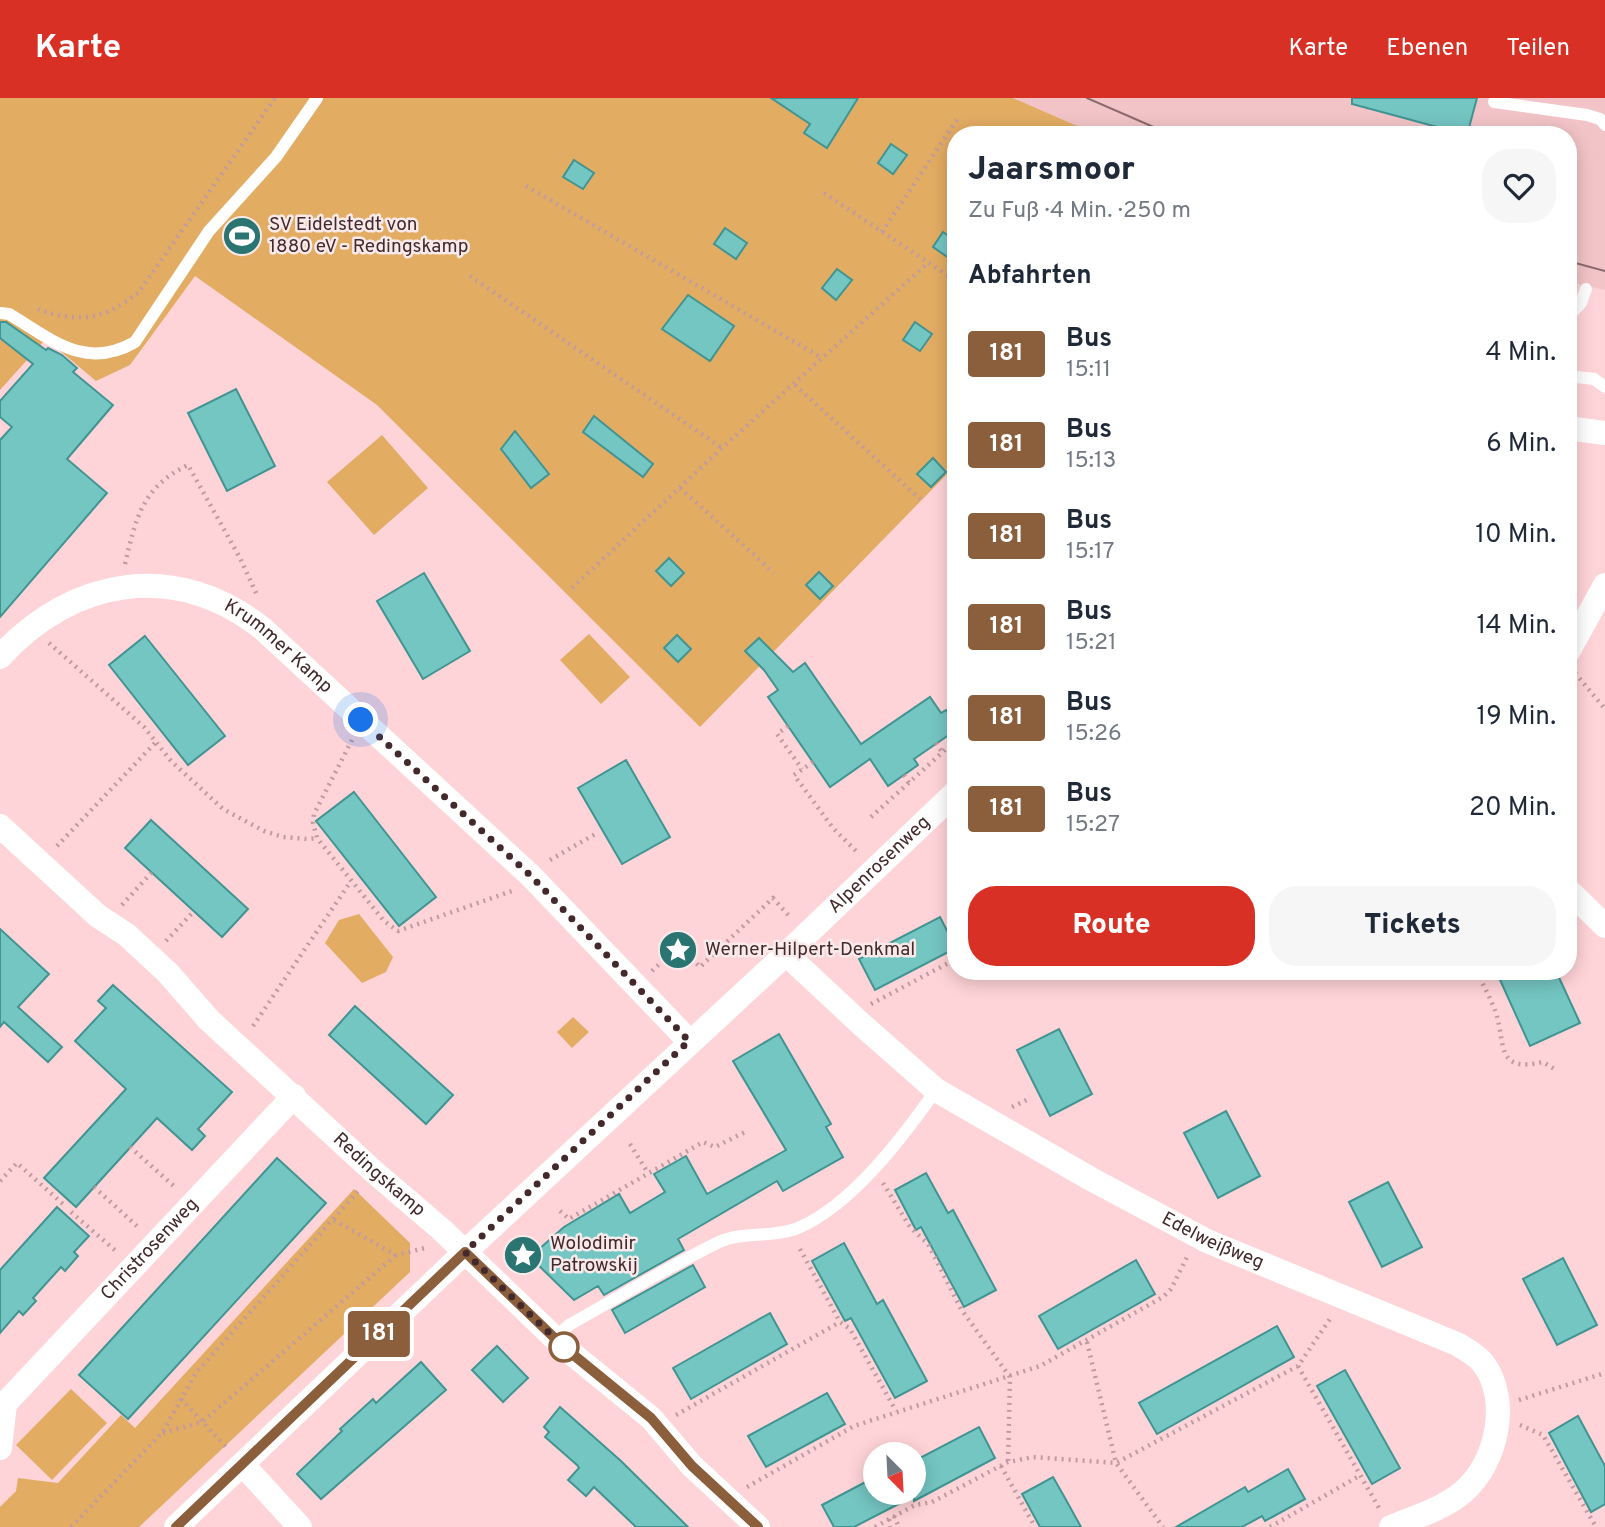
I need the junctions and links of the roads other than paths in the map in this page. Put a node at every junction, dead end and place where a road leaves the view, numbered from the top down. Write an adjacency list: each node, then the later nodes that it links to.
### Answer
1 (317, 98): 6 (lane)
2 (1494, 102): 3 (lane)
3 (1605, 125)
4 (1586, 289): 5 (lane)
5 (1577, 307)
6 (0, 313)
7 (1577, 377): 8 (lane)
8 (1605, 387)
9 (1577, 430): 10 (street)
10 (1605, 433)
11 (1605, 585): 12 (street)
12 (1577, 646)
13 (0, 657): 19 (street, Krummer Kamp)
14 (947, 801): 18 (street, Alpenrosenweg)
15 (0, 826): 21 (street, Redingskamp)
16 (1577, 899): 17 (street)
17 (1605, 926)
18 (786, 954): 19 (street, Alpenrosenweg); 20 (street, Edelweißweg)
19 (689, 1041): 22 (street, Alpenrosenweg)
20 (936, 1090): 23 (lane); 27 (street, Edelweißweg)
21 (294, 1097): 22 (street, Redingskamp); 24 (street, Christrosenweg)
22 (465, 1252): 23 (street, Redingskamp); 26 (street, Alpenrosenweg)
23 (555, 1338): 30 (street, Redingskamp)
24 (2, 1406): 25 (street, Christrosenweg)
25 (0, 1448)
26 (238, 1460): 28 (street, Alpenrosenweg); 29 (street)
27 (1388, 1522)
28 (176, 1527)
29 (300, 1527)
30 (758, 1527)

